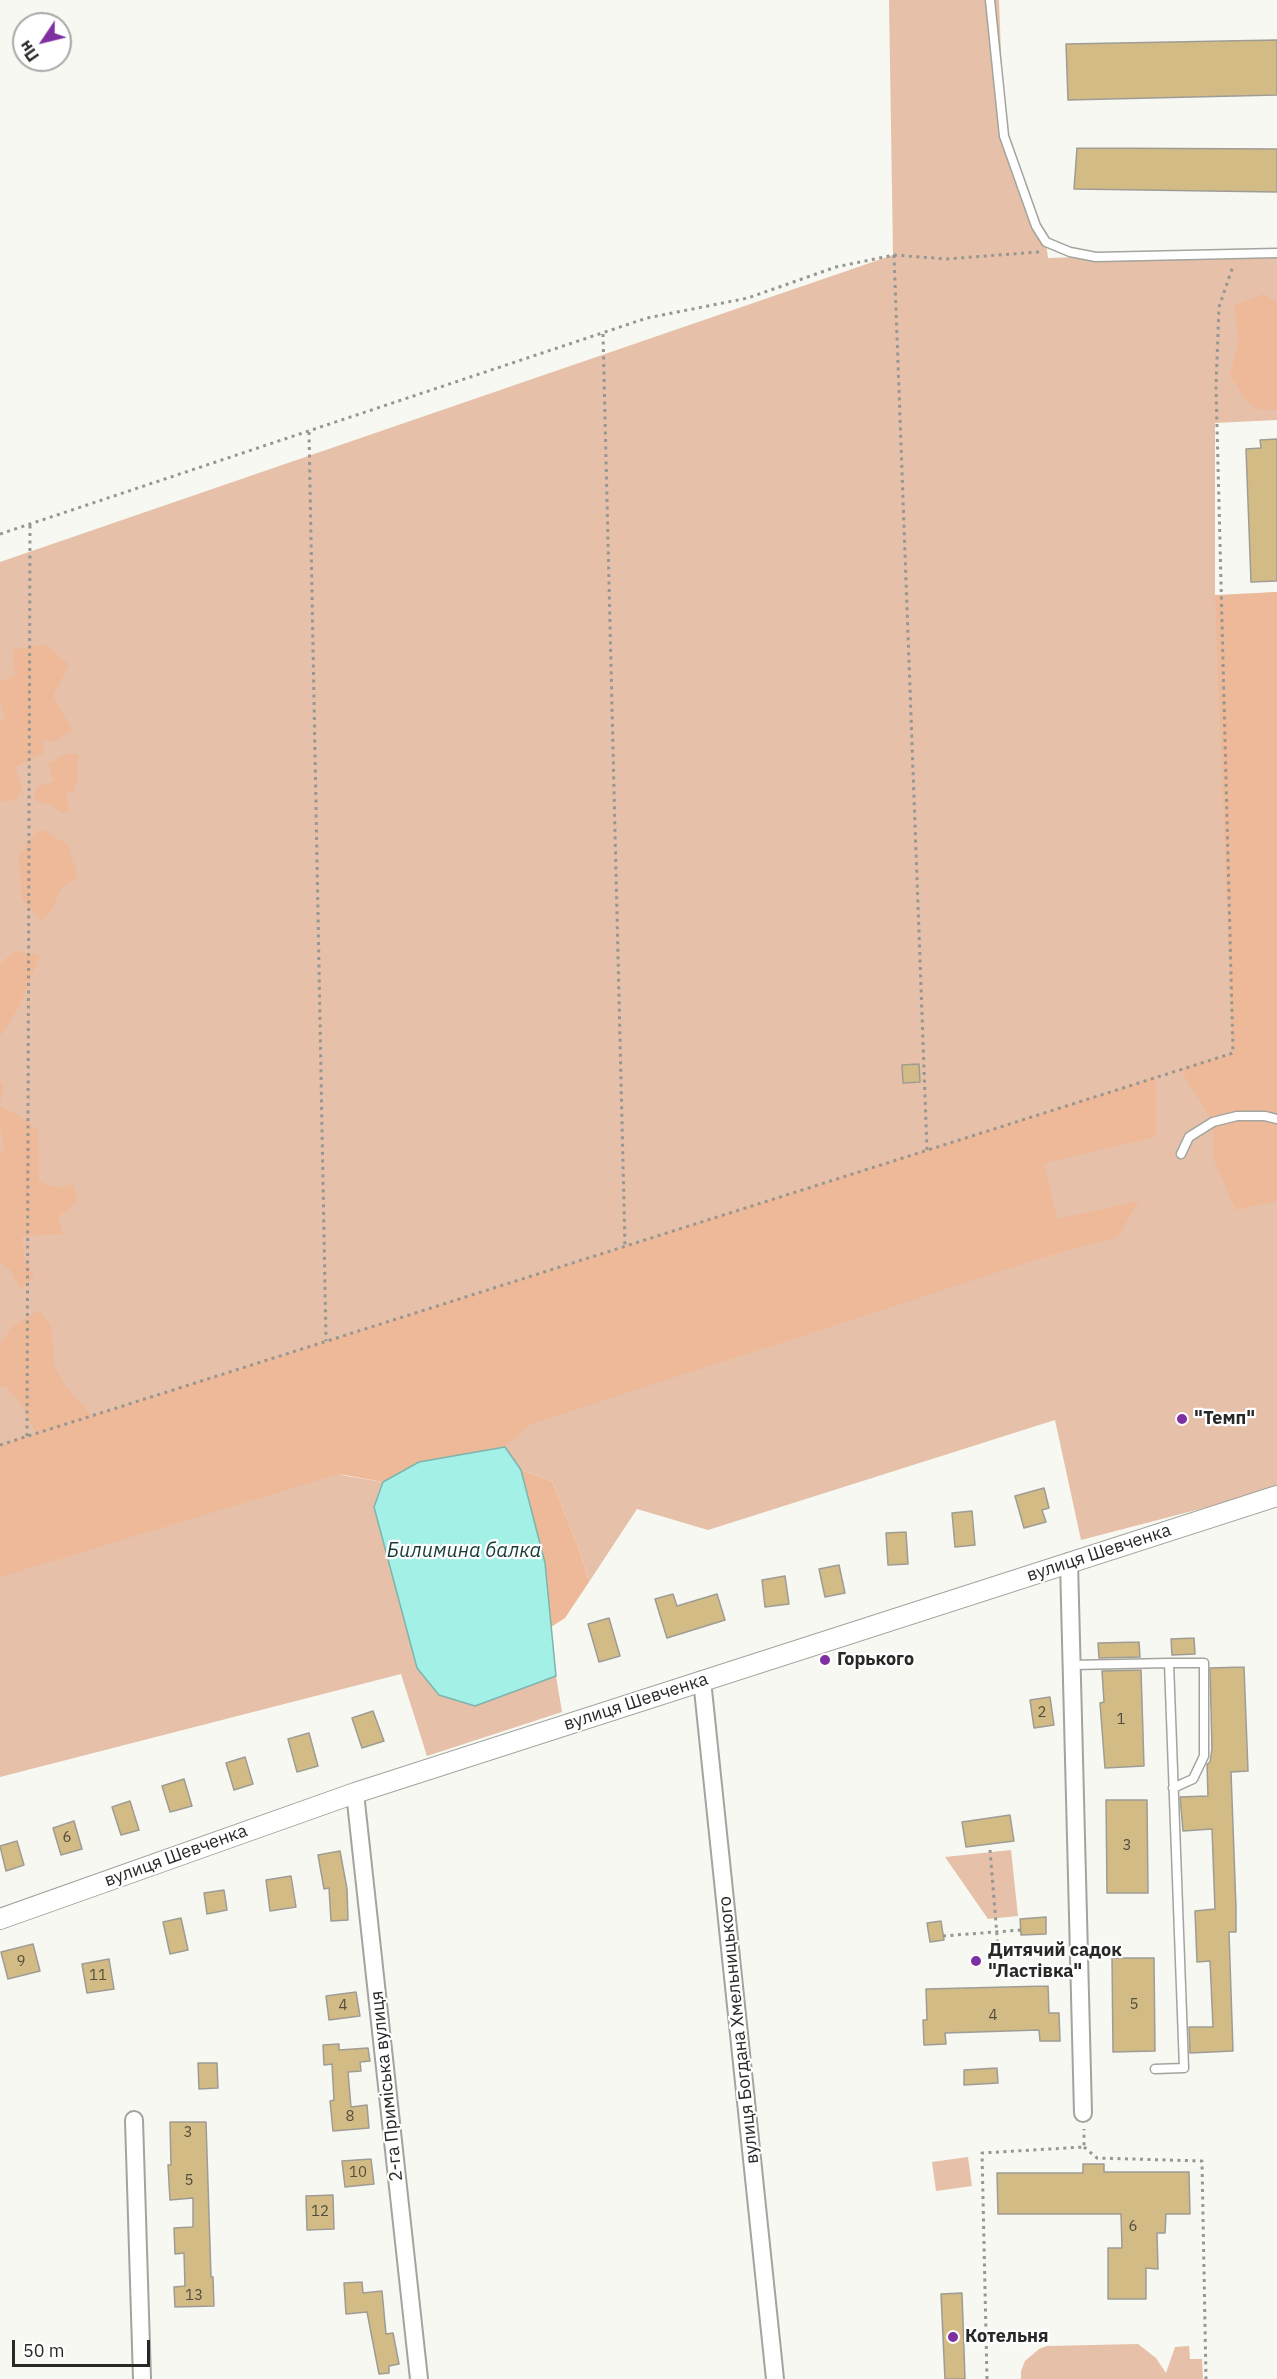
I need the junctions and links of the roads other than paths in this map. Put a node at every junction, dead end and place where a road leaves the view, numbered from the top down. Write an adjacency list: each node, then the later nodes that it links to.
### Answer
1 (990, 0): 2 (lane)
2 (1277, 253)
3 (1277, 1119): 4 (lane)
4 (1181, 1154)
5 (1277, 1497): 6 (street, вулиця Шевченка)
6 (1069, 1562): 8 (street); 9 (street, вулиця Шевченка)
7 (1169, 1663): 8 (lane); 10 (lane); 10 (lane)
8 (1072, 1665): 14 (street)
9 (702, 1680): 11 (street, вулиця Шевченка); 18 (street, вулиця Богдана Хмельницького)
10 (1173, 1788): 13 (lane)
11 (355, 1793): 12 (street, вулиця Шевченка); 17 (street, 2-га Приміська вулиця)
12 (0, 1919)
13 (1155, 2069)
14 (1083, 2113)
15 (134, 2120): 16 (street)
16 (142, 2379)
17 (419, 2379)
18 (776, 2379)

